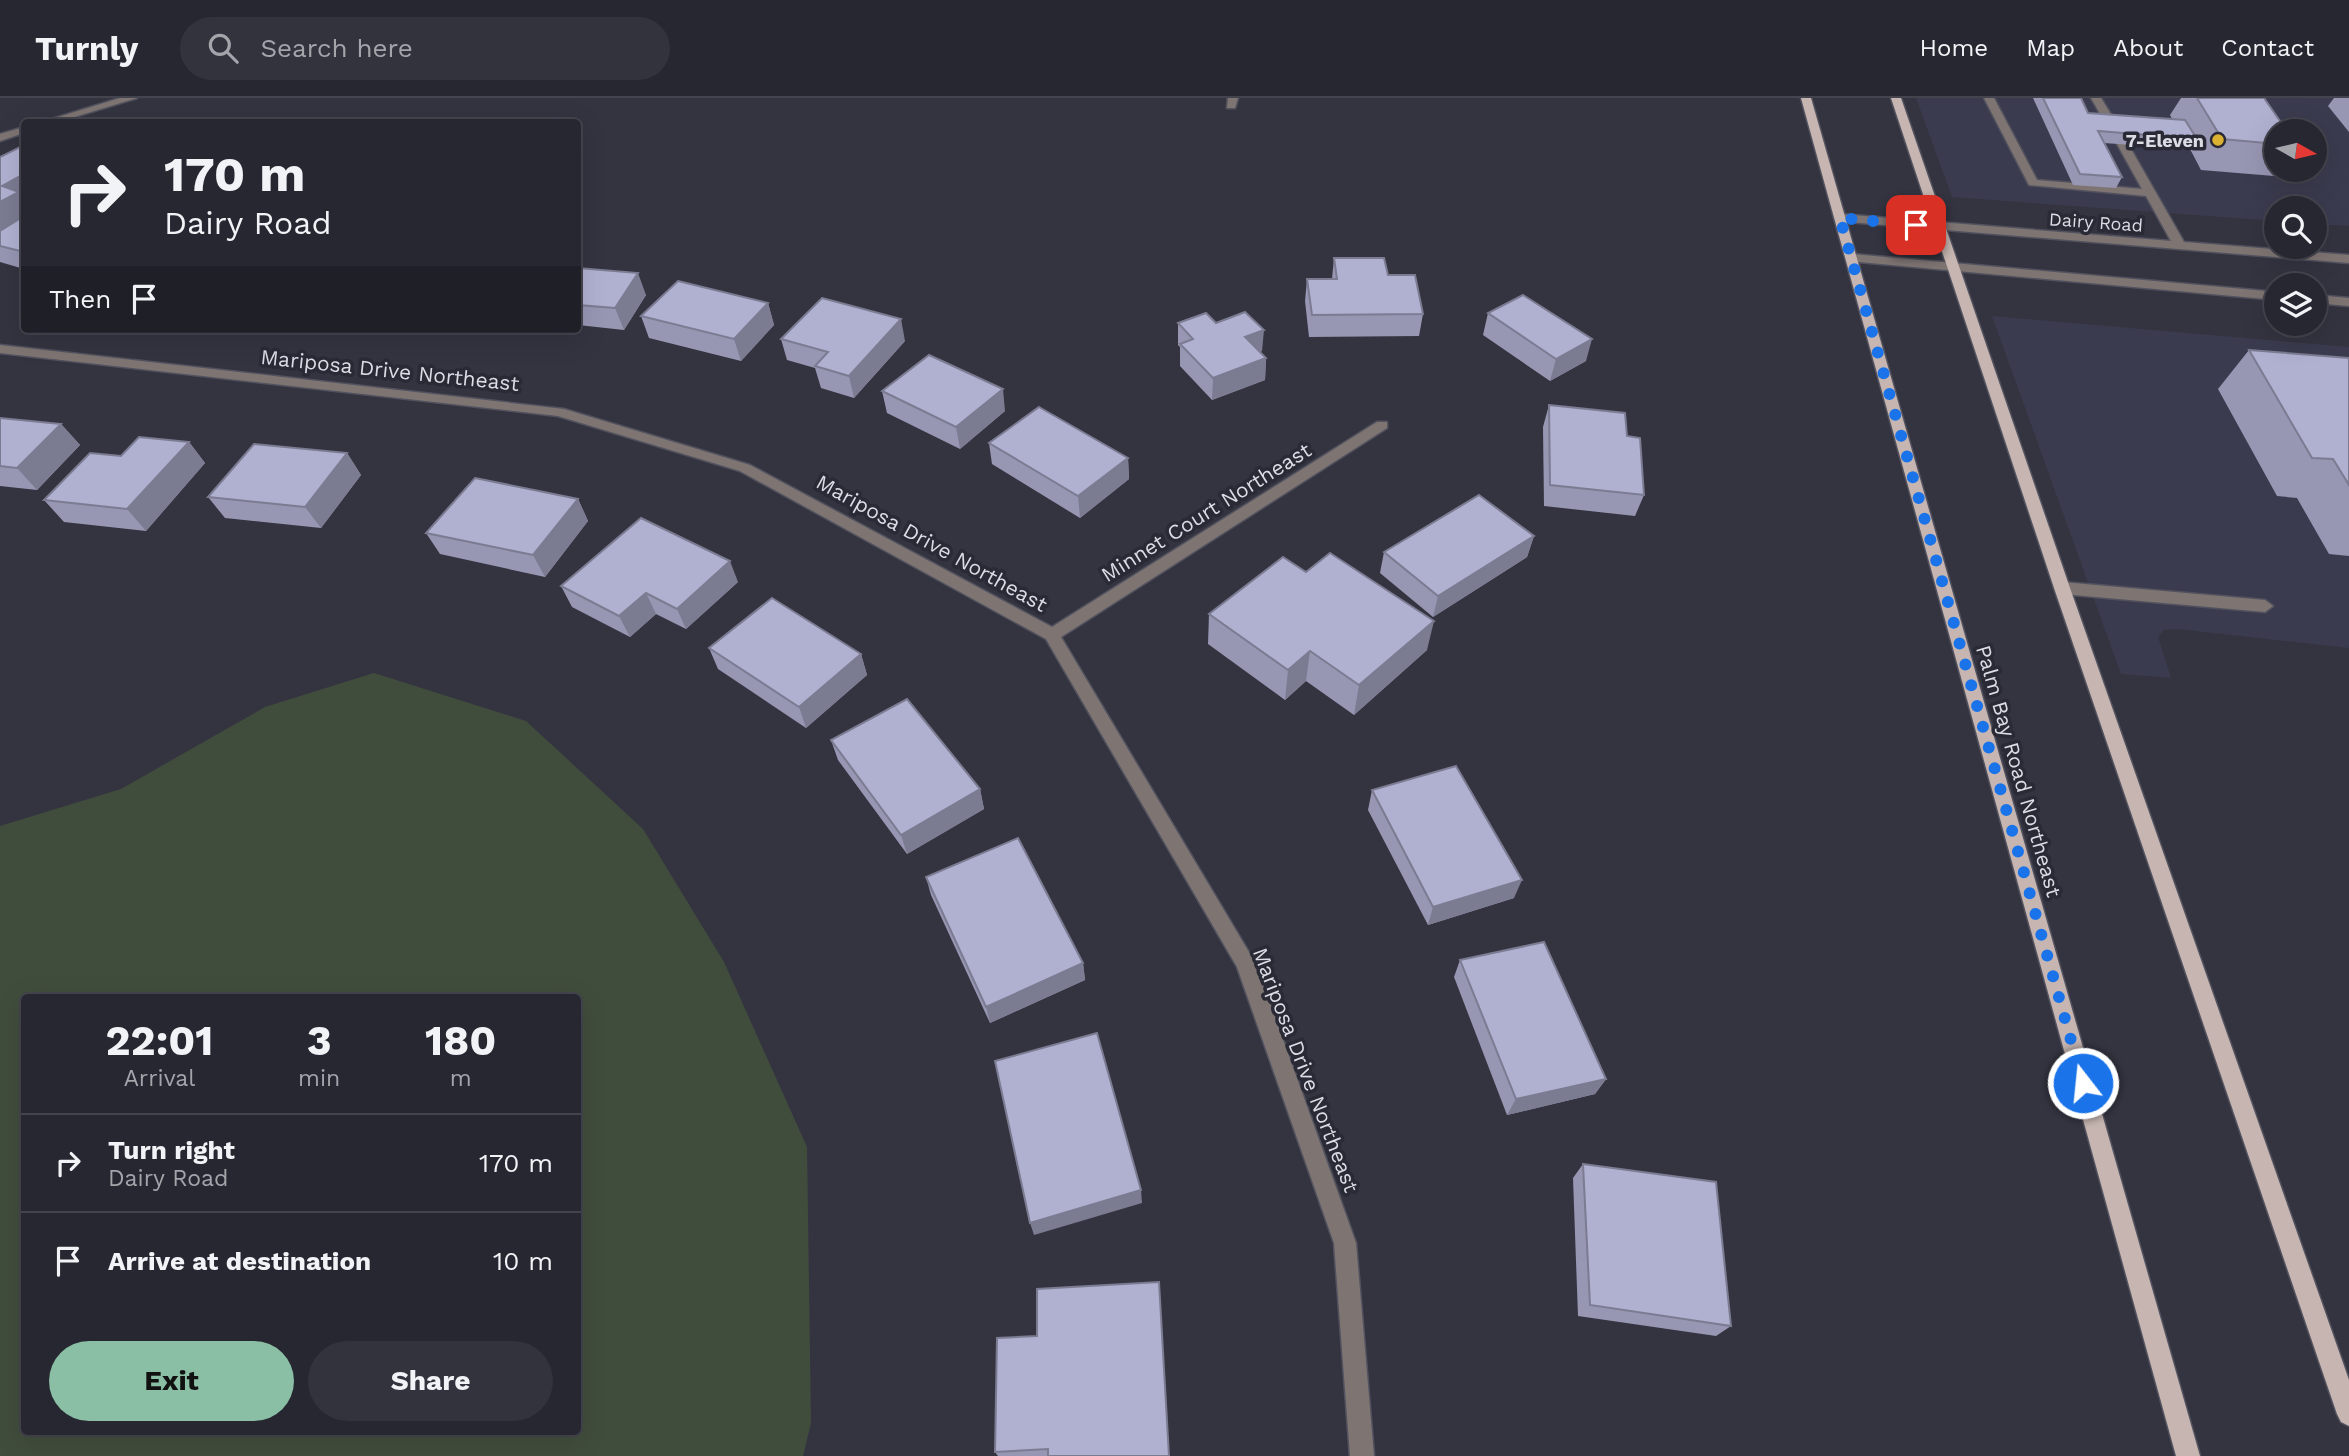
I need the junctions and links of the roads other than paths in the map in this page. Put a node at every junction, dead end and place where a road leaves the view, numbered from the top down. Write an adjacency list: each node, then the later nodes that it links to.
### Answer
1 (104, 98): 7 (street)
2 (132, 98): 7 (street)
3 (1806, 98): 14 (main road, Palm Bay Road Northeast)
4 (1896, 98): 15 (main road)
5 (1989, 98): 13 (street)
6 (2096, 98): 9 (street)
7 (67, 116): 8 (street)
8 (58, 119)
9 (2112, 126)
10 (21, 131): 11 (street)
11 (0, 138)
12 (2123, 144): 13 (street)
13 (2151, 193): 16 (street)
14 (1840, 218): 15 (street, Dairy Road); 17 (main road, Palm Bay Road Northeast)
15 (1941, 227): 16 (street, Dairy Road); 19 (main road)
16 (2180, 246): 18 (street, Dairy Road)
17 (1852, 258): 19 (street); 30 (main road, Palm Bay Road Northeast)
18 (2349, 259)
19 (1953, 268): 20 (street); 25 (main road)
20 (2264, 295)
21 (2327, 300): 22 (street)
22 (2349, 302)
23 (0, 349): 27 (street, Mariposa Drive Northeast)
24 (1382, 425): 27 (street, Minnet Court Northeast)
25 (2062, 588): 26 (street); 28 (main road)
26 (2265, 606)
27 (1052, 635): 29 (street, Mariposa Drive Northeast)
28 (2349, 1414)
29 (1362, 1456)
30 (2188, 1456)

